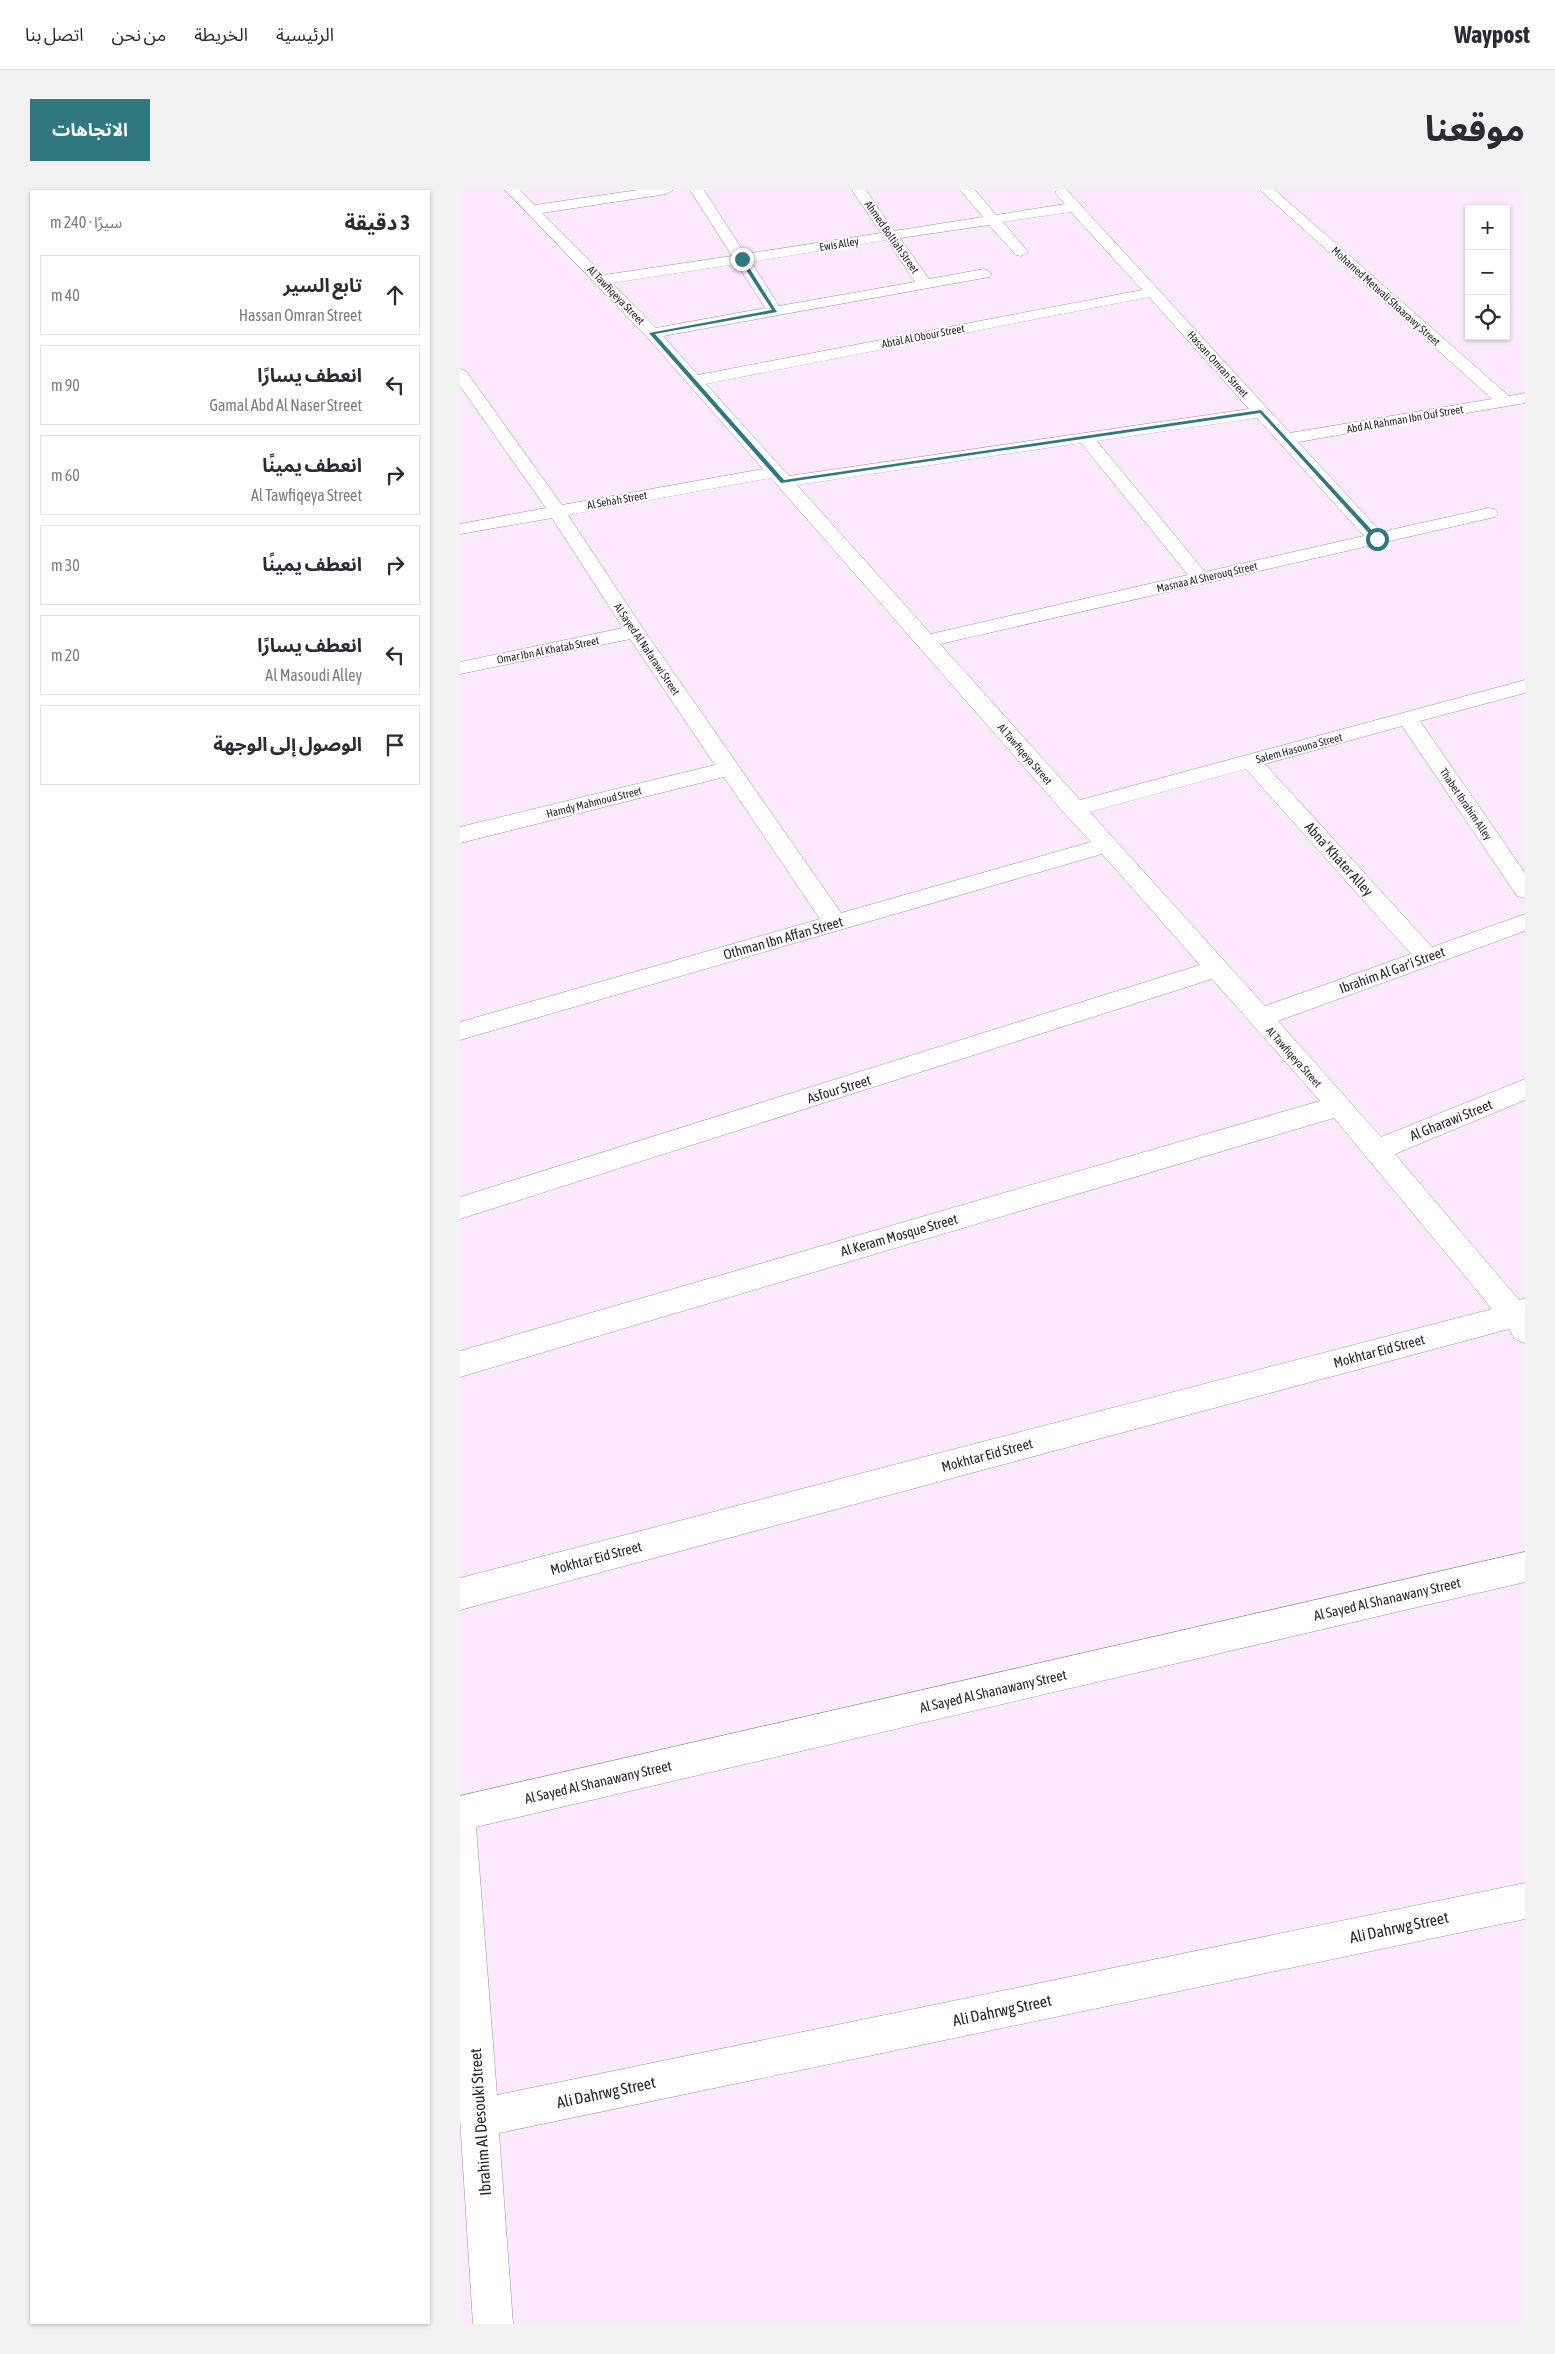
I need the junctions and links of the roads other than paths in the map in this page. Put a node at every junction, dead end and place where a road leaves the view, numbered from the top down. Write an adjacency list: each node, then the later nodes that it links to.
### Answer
1 (512, 190): 10 (street, Al Tawfiqeya Street)
2 (666, 190): 8 (street)
3 (698, 190): 14 (street)
4 (859, 190): 12 (street, Ahmed Boltiah Street)
5 (967, 190): 11 (street)
6 (1060, 190): 9 (street, Hassan Omran Street)
7 (1267, 190): 24 (street, Mohamed Metwali Shaarawy Street)
8 (630, 192): 10 (street)
9 (1074, 207): 11 (street, Ewis Alley); 18 (street, Hassan Omran Street)
10 (532, 210): 16 (street, Al Tawfiqeya Street)
11 (993, 219): 12 (street, Ewis Alley); 13 (street)
12 (891, 235): 14 (street, Ewis Alley); 17 (street, Ahmed Boltiah Street)
13 (1021, 252)
14 (742, 259): 16 (street, Ewis Alley); 19 (street)
15 (984, 274): 17 (street)
16 (602, 280): 20 (street, Al Tawfiqeya Street)
17 (925, 285): 19 (street)
18 (1153, 292): 22 (street, Abtal Al Obour Street); 25 (street, Hassan Omran Street)
19 (775, 311): 20 (street)
20 (652, 333): 22 (street, Al Tawfiqeya Street)
21 (462, 379): 29 (street, Al Sayed Al Nafarawi Street)
22 (694, 381): 28 (street, Al Tawfiqeya Street)
23 (1525, 398): 24 (street, Abd Al Rahman Ibn Ouf Street)
24 (1505, 401): 27 (street, Abd Al Rahman Ibn Ouf Street)
25 (1261, 412): 26 (street, Al Sehah Street); 27 (street, Hassan Omran Street)
26 (1086, 437): 28 (street, Al Sehah Street); 33 (street)
27 (1286, 439): 32 (street, Hassan Omran Street)
28 (778, 477): 29 (street, Al Sehah Street); 35 (street, Al Tawfiqeya Street)
29 (558, 511): 31 (street, Al Sehah Street); 34 (street, Al Sayed Al Nafarawi Street)
30 (1489, 513): 32 (street, Masnaa Al Sherouq Street)
31 (460, 529)
32 (1377, 539): 33 (street, Masnaa Al Sherouq Street)
33 (1201, 578): 35 (street, Masnaa Al Sherouq Street)
34 (635, 632): 36 (street, Omar Ibn Al Khatab Street); 40 (street, Al Sayed Al Nafarawi Street)
35 (926, 641): 41 (street, Al Tawfiqeya Street)
36 (460, 668)
37 (1525, 686): 38 (street, Salem Hasouna Street)
38 (1407, 718): 39 (street, Salem Hasouna Street); 44 (street, Thabet Ibrahim Alley)
39 (1251, 761): 41 (street, Salem Hasouna Street); 47 (street, Abna' Khater Alley)
40 (728, 769): 42 (street, Hamdy Mahmoud Street); 46 (street, Al Sayed Al Nafarawi Street)
41 (1073, 809): 43 (street, Al Tawfiqeya Street)
42 (460, 835)
43 (1107, 845): 46 (street, Othman Ibn Affan Street); 48 (street, Al Tawfiqeya Street)
44 (1525, 890)
45 (1525, 922): 47 (street, Ibrahim Al Gar'i Street)
46 (834, 923): 50 (street, Othman Ibn Affan Street)
47 (1427, 957): 49 (street, Ibrahim Al Gar'i Street)
48 (1218, 969): 49 (street, Al Tawfiqeya Street); 54 (street, Asfour Street)
49 (1260, 1018): 52 (street, Al Tawfiqeya Street)
50 (460, 1031)
51 (1525, 1089): 53 (street, Al Gharawi Street)
52 (1339, 1106): 53 (street, Al Tawfiqeya Street); 56 (street, Al Keram Mosque Street)
53 (1376, 1150): 55 (street, Al Tawfiqeya Street)
54 (460, 1208)
55 (1522, 1318): 58 (street, Mokhtar Eid Street)
56 (460, 1364)
57 (1525, 1567): 59 (street, Al Sayed Al Shanawany Street)
58 (460, 1594)
59 (460, 1813)
60 (461, 1844): 62 (street, Ibrahim Al Desouki Street)
61 (1525, 1901): 62 (street, Ali Dahrwg Street)
62 (479, 2118): 63 (street, Ibrahim Al Desouki Street)
63 (494, 2324)

